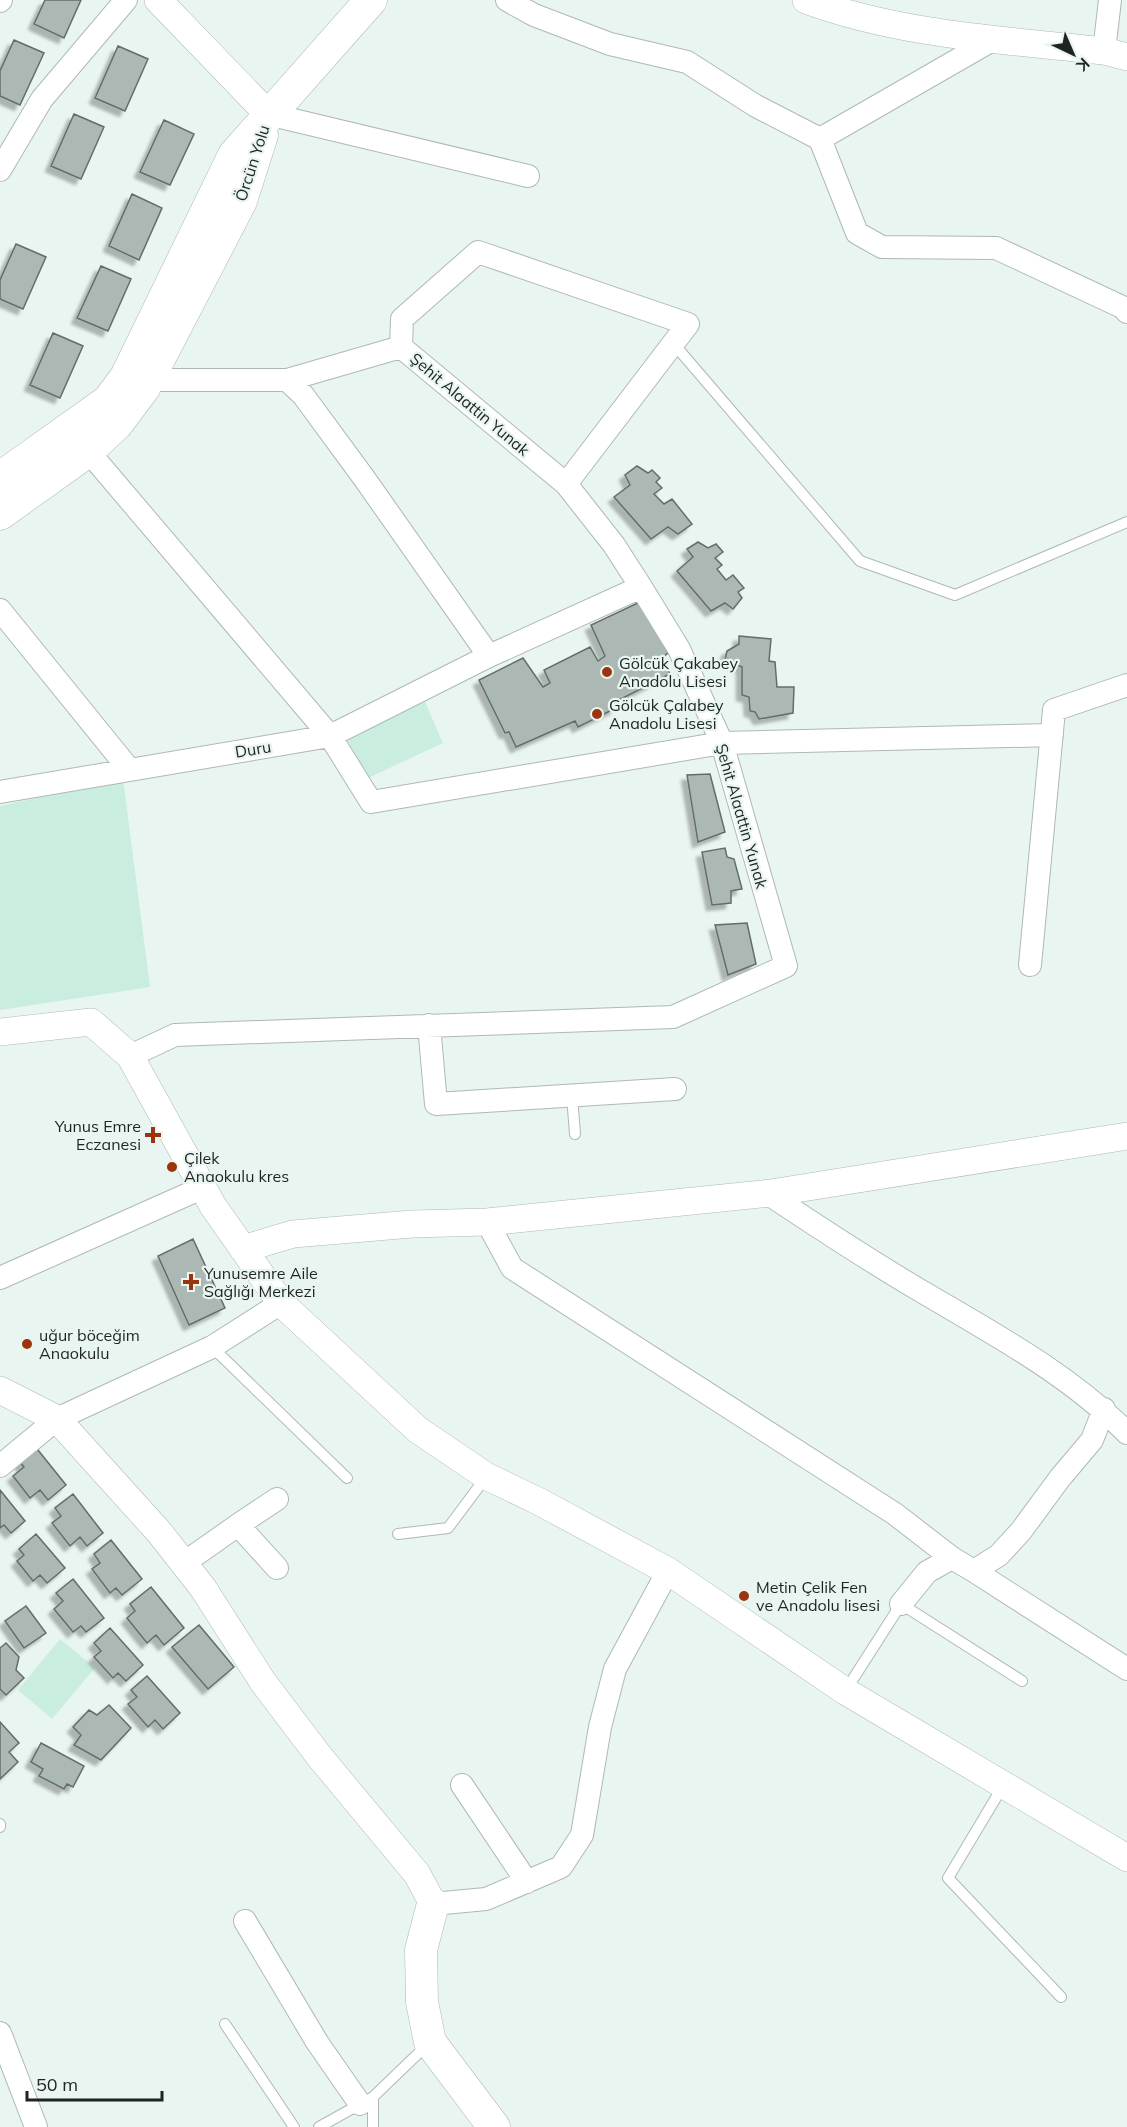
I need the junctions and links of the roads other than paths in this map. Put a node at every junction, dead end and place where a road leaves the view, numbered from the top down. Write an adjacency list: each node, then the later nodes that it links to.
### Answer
1 (126, 0): 11 (street)
2 (158, 0): 9 (street)
3 (371, 0): 9 (main road)
4 (507, 0): 10 (street)
5 (806, 0): 7 (street)
6 (1110, 0): 8 (street)
7 (994, 39): 8 (street); 10 (street)
8 (1115, 54)
9 (268, 114): 12 (street); 16 (main road, Örcün Yolu); 19 (main road, Örcün Yolu)
10 (820, 139): 13 (street)
11 (0, 170)
12 (528, 176)
13 (1127, 312)
14 (674, 343): 15 (street); 20 (street); 22 (lane)
15 (401, 346): 17 (street, Şehit Alaattin Yunak); 20 (street, Şehit Alaattin Yunak)
16 (149, 380): 17 (street); 18 (main road, Örcün Yolu)
17 (287, 380): 25 (street)
18 (88, 451): 21 (main road, Örcün Yolu); 28 (street)
19 (0, 478)
20 (566, 484): 23 (street, Şehit Alaattin Yunak)
21 (0, 514)
22 (1127, 522)
23 (641, 587): 25 (street, Duru); 29 (street, Şehit Alaattin Yunak)
24 (0, 610): 30 (street)
25 (489, 656): 28 (street, Duru)
26 (1127, 685): 27 (street)
27 (1052, 735): 29 (street); 32 (street)
28 (330, 736): 29 (street); 30 (street, Duru)
29 (722, 743): 33 (street, Şehit Alaattin Yunak)
30 (129, 769): 31 (street, Duru)
31 (0, 792)
32 (1030, 965)
33 (429, 1025): 35 (street); 37 (street)
34 (0, 1032): 35 (street)
35 (130, 1056): 40 (street)
36 (675, 1089): 37 (street)
37 (572, 1096): 38 (lane)
38 (575, 1134)
39 (1127, 1136): 41 (street)
40 (204, 1187): 43 (street); 44 (street)
41 (766, 1193): 42 (street); 48 (street)
42 (487, 1222): 43 (street); 57 (street)
43 (243, 1249): 45 (street)
44 (0, 1278)
45 (281, 1303): 46 (street); 52 (street)
46 (212, 1347): 49 (street); 53 (lane)
47 (0, 1390): 49 (street)
48 (1104, 1409): 50 (street); 61 (street)
49 (57, 1419): 51 (street); 58 (street)
50 (1127, 1433)
51 (0, 1466)
52 (486, 1476): 56 (lane); 60 (street)
53 (347, 1478)
54 (278, 1498): 55 (street)
55 (238, 1525): 58 (street); 59 (street)
56 (398, 1533)
57 (952, 1558): 61 (street); 62 (street)
58 (184, 1563): 70 (street)
59 (277, 1568)
60 (668, 1572): 65 (street); 69 (street)
61 (974, 1572): 63 (street)
62 (901, 1604): 64 (lane); 65 (lane)
63 (1127, 1669)
64 (1022, 1681)
65 (845, 1691): 67 (street)
66 (462, 1785): 69 (street)
67 (1003, 1786): 68 (street); 72 (lane)
68 (1127, 1858)
69 (527, 1882): 70 (street)
70 (433, 1904): 75 (main road)
71 (244, 1921): 76 (street)
72 (1061, 1996)
73 (225, 2024): 78 (lane)
74 (0, 2033): 77 (street)
75 (430, 2042): 76 (lane); 81 (main road)
76 (367, 2101): 79 (lane); 80 (lane)
77 (36, 2127)
78 (294, 2127)
79 (319, 2127)
80 (373, 2127)
81 (494, 2127)

